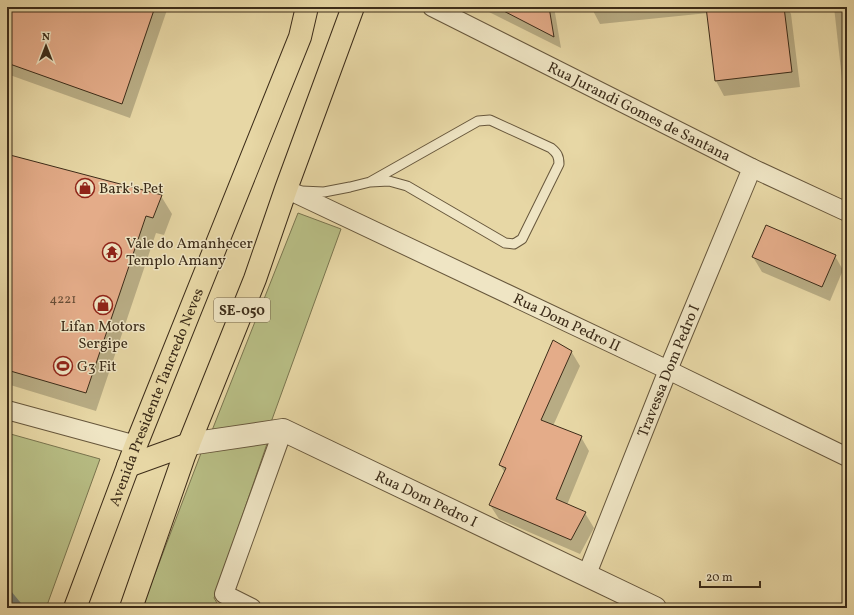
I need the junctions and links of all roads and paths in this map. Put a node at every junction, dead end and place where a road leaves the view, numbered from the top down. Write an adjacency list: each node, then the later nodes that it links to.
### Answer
1 (307, 7): 12 (main road, Avenida Presidente Tancredo Neves / SE-050)
2 (352, 7): 6 (main road, SE-050)
3 (432, 7): 4 (street, Rua Jurandi Gomes de Santana)
4 (752, 168): 7 (street, Rua Jurandi Gomes de Santana); 8 (street, Travessa Dom Pedro I)
5 (370, 182): 5 (lane); 6 (lane)
6 (286, 189): 8 (street, Rua Dom Pedro II); 11 (main road, SE-050)
7 (847, 212)
8 (668, 370): 13 (street, Rua Dom Pedro II); 15 (street, Travessa Dom Pedro I)
9 (7, 410): 12 (street)
10 (283, 430): 11 (street); 15 (street, Rua Dom Pedro I); 18 (street)
11 (192, 437): 12 (main road); 14 (main road); 17 (main road, SE-050)
12 (136, 445): 14 (main road, Avenida Presidente Tancredo Neves / SE-050)
13 (847, 457)
14 (128, 466): 16 (main road, Avenida Presidente Tancredo Neves / SE-050)
15 (587, 574): 19 (street, Rua Dom Pedro I)
16 (75, 608)
17 (131, 608)
18 (252, 608)
19 (655, 608)

